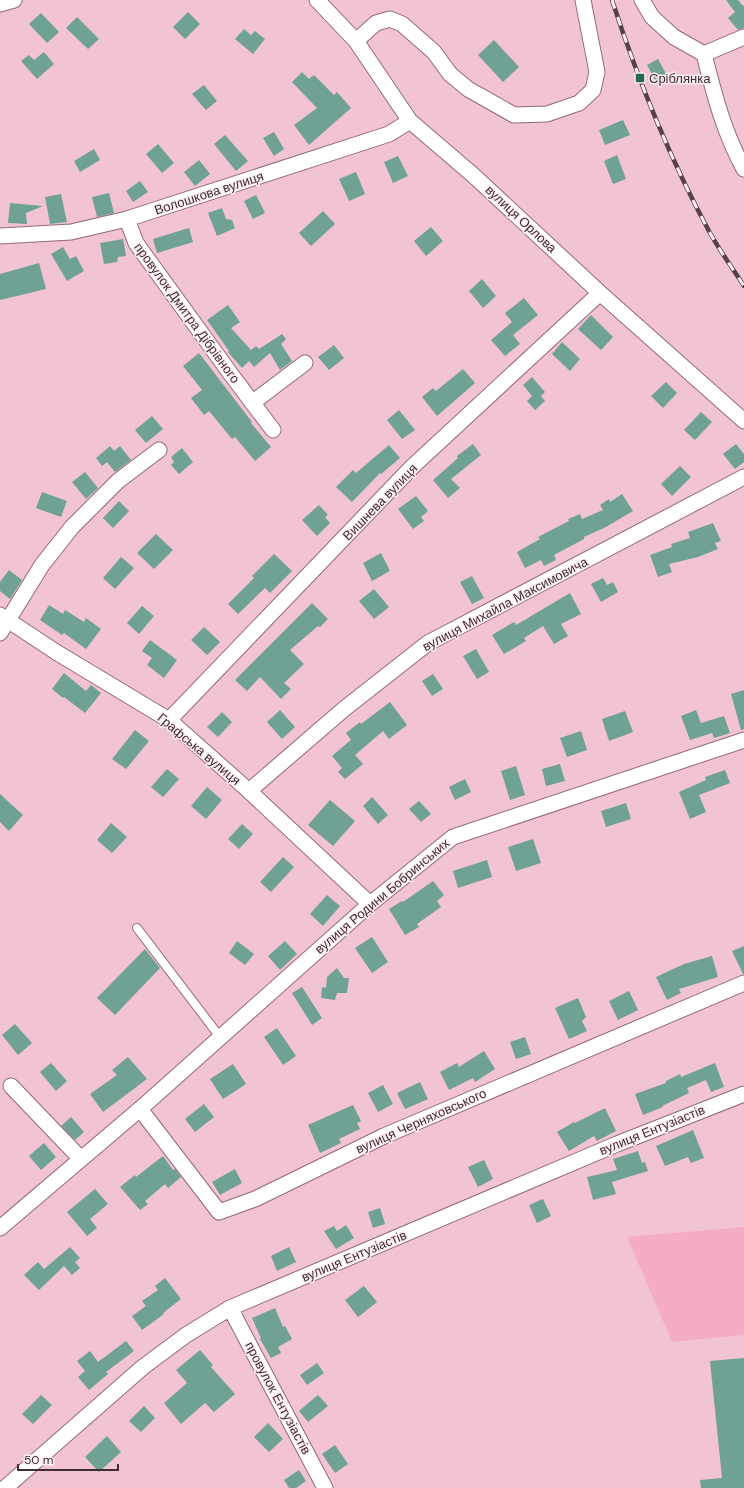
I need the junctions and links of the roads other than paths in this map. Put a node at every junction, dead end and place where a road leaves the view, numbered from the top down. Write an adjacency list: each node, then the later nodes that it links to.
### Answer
1 (14, 0): 5 (street)
2 (317, 0): 7 (street, вулиця Орлова)
3 (583, 0): 7 (street)
4 (642, 0): 8 (street)
5 (0, 4)
6 (744, 37): 8 (street)
7 (356, 41): 9 (street, вулиця Орлова)
8 (704, 54): 10 (street)
9 (410, 120): 11 (street, Волошкова вулиця); 13 (street, вулиця Орлова)
10 (744, 169)
11 (127, 219): 12 (street, Волошкова вулиця); 15 (street, провулок Дмитра Дібрівного)
12 (0, 236)
13 (600, 293): 16 (street, вулиця Орлова); 22 (street, Вишнева вулиця)
14 (305, 364): 15 (street)
15 (252, 403): 17 (street, провулок Дмитра Дібрівного)
16 (744, 421)
17 (273, 430)
18 (159, 450): 20 (street)
19 (744, 477): 24 (street, вулиця Михайла Максимовича)
20 (4, 617): 21 (street); 22 (street, Графська вулиця)
21 (0, 633)
22 (169, 720): 24 (street, Графська вулиця)
23 (744, 740): 25 (street, вулиця Родини Бобринських)
24 (249, 791): 25 (street, Графська вулиця)
25 (370, 904): 28 (street, вулиця Родини Бобринських)
26 (137, 928): 28 (lane)
27 (744, 983): 31 (street, вулиця Черняховського)
28 (220, 1037): 31 (street, вулиця Родини Бобринських)
29 (11, 1086): 32 (street)
30 (744, 1094): 34 (street, вулиця Ентузіастів)
31 (140, 1109): 32 (street, вулиця Родини Бобринських)
32 (81, 1159): 33 (street, вулиця Родини Бобринських)
33 (0, 1228)
34 (230, 1308): 35 (street, вулиця Ентузіастів); 36 (street, провулок Ентузіастів)
35 (5, 1488)
36 (325, 1488)

